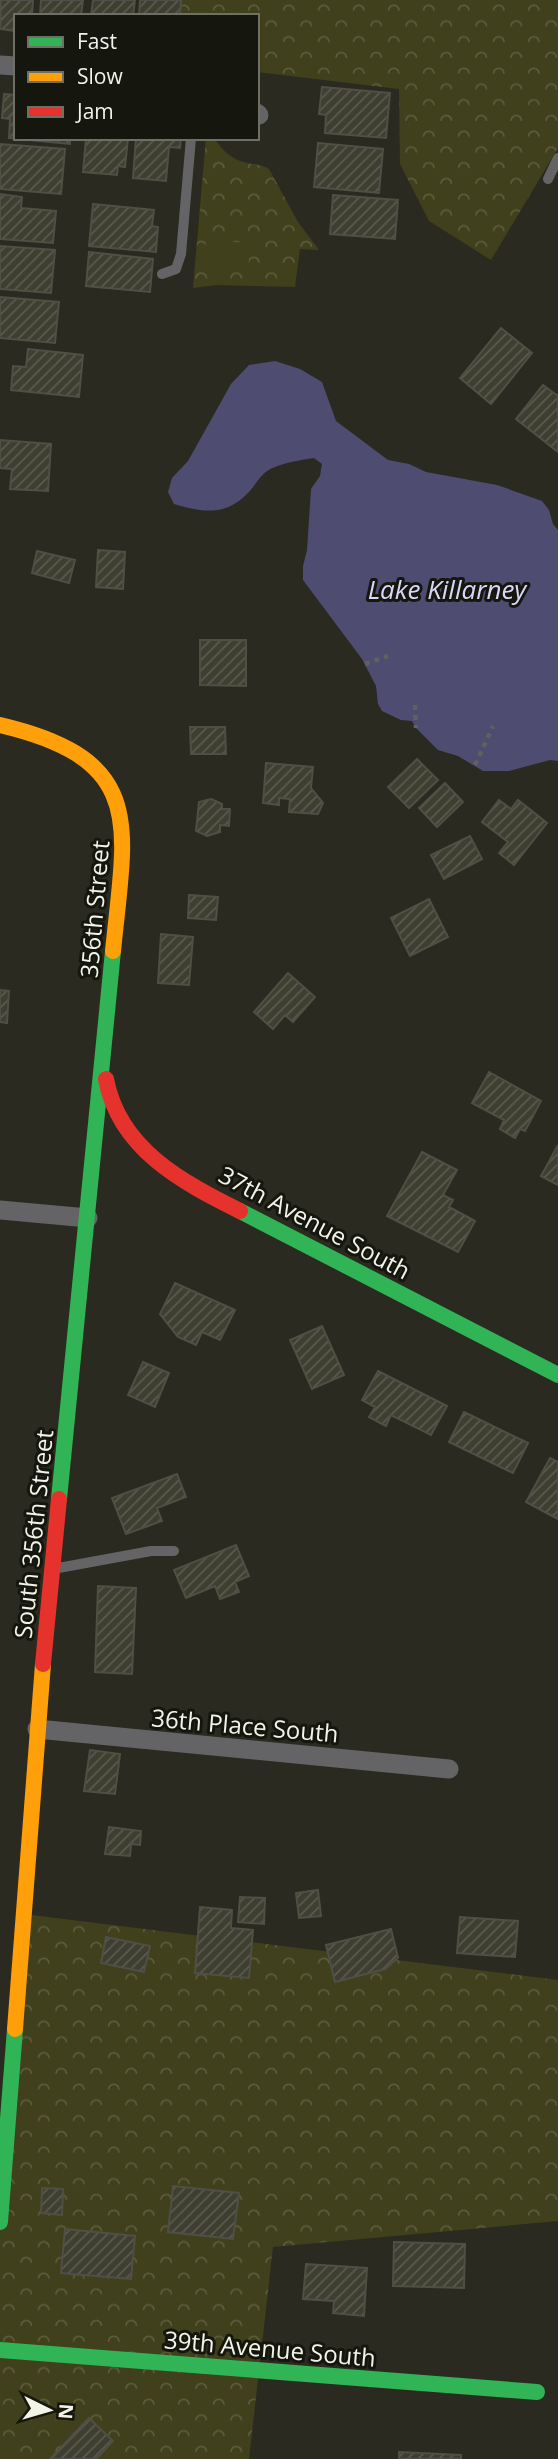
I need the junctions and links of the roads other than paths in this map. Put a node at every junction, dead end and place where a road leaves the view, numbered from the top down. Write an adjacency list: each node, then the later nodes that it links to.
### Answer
1 (191, 140): 4 (lane)
2 (558, 158): 3 (lane)
3 (548, 179)
4 (162, 274)
5 (0, 725): 6 (street, 356th Street)
6 (103, 1060): 8 (street, South 356th Street); 9 (street, 37th Avenue South)
7 (0, 1210): 8 (street)
8 (88, 1218): 11 (street, South 356th Street)
9 (558, 1375)
10 (174, 1551): 11 (lane)
11 (53, 1569): 12 (street, South 356th Street)
12 (37, 1729): 13 (street, 36th Place South); 14 (street, South 356th Street)
13 (449, 1769)
14 (0, 2222)
15 (0, 2350): 16 (street, 39th Avenue South)
16 (537, 2392)

